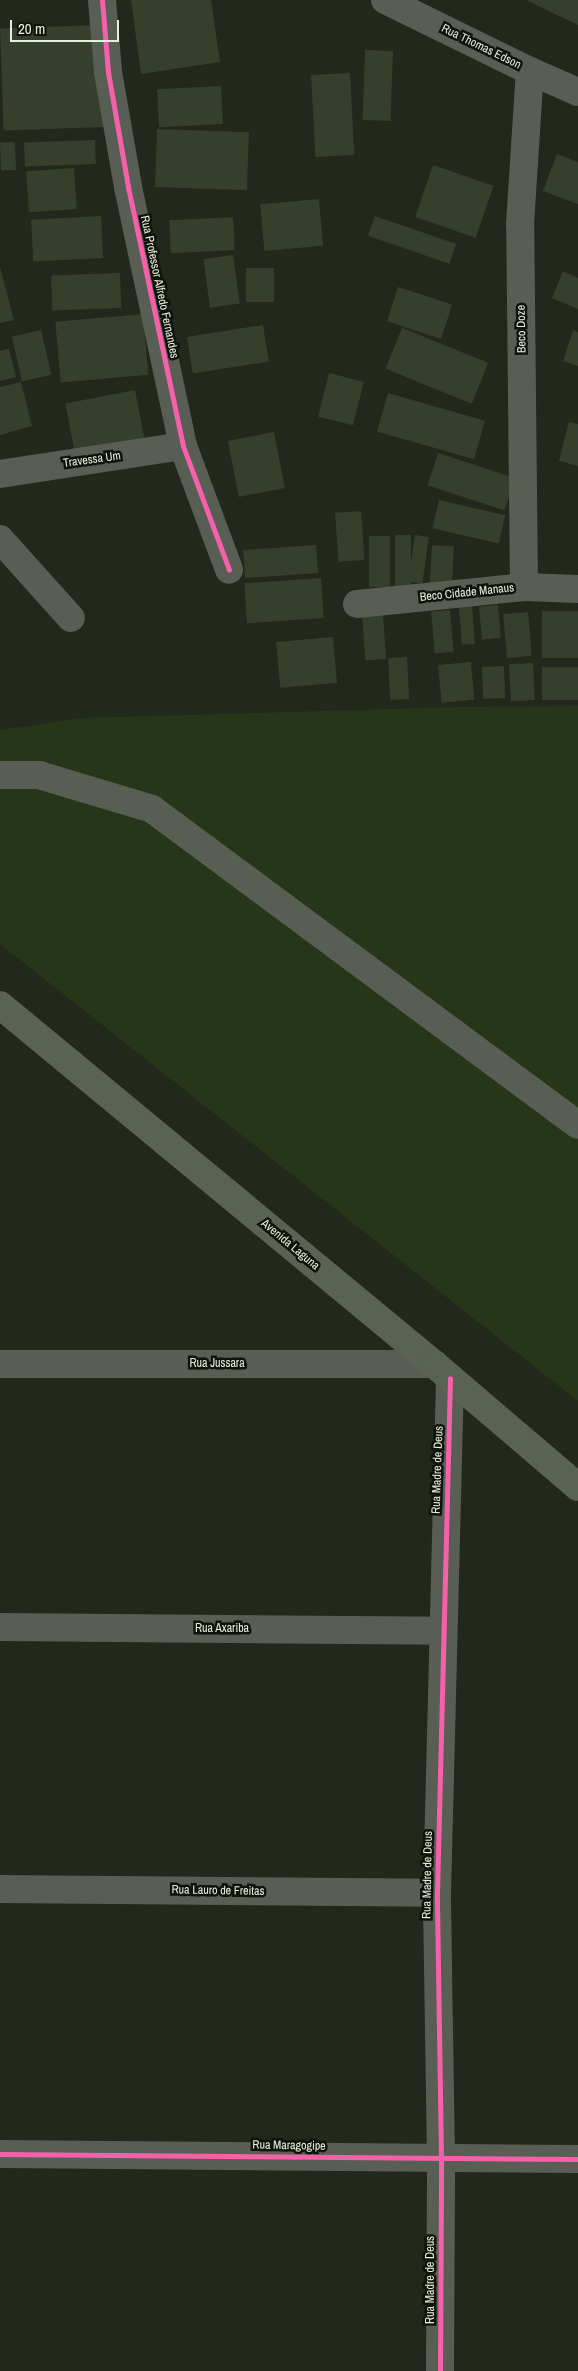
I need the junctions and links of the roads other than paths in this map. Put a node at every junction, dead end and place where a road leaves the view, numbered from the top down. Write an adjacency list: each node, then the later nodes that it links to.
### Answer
1 (102, 0): 5 (street, Rua Professor Alfredo Fernandes)
2 (385, 0): 3 (street, Rua Thomas Edson)
3 (530, 72): 4 (street, Rua Thomas Edson); 9 (street, Beco Doze)
4 (578, 92)
5 (183, 446): 6 (street, Travessa Um); 8 (street, Rua Professor Alfredo Fernandes)
6 (0, 474)
7 (0, 539): 12 (street)
8 (229, 570)
9 (524, 587): 10 (street, Beco Cidade Manaus); 11 (street, Beco Cidade Manaus)
10 (578, 590)
11 (357, 604)
12 (71, 618)
13 (0, 775): 15 (street)
14 (0, 1005): 17 (main road, Avenida Laguna)
15 (578, 1125)
16 (0, 1364): 17 (street, Rua Jussara)
17 (442, 1371): 18 (main road, Avenida Laguna); 20 (street, Rua Madre de Deus)
18 (578, 1487)
19 (0, 1627): 20 (street, Rua Axariba)
20 (443, 1631): 22 (street, Rua Madre de Deus)
21 (0, 1889): 22 (street, Rua Lauro de Freitas)
22 (437, 1893): 24 (street, Rua Madre de Deus)
23 (0, 2154): 24 (street, Rua Maragogipe)
24 (441, 2158): 25 (street, Rua Maragogipe); 26 (street, Rua Madre de Deus)
25 (578, 2159)
26 (440, 2371)

